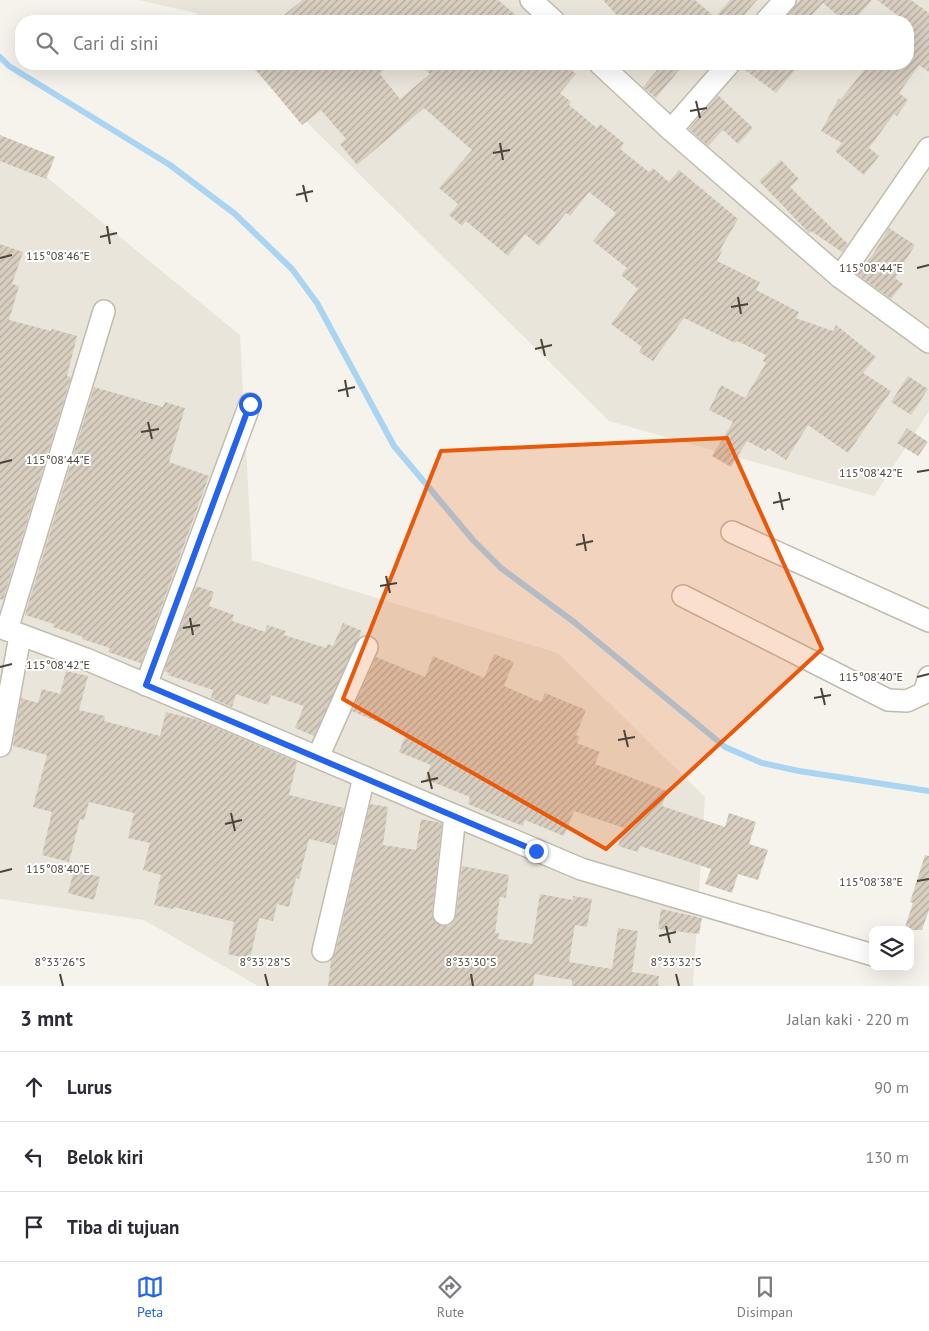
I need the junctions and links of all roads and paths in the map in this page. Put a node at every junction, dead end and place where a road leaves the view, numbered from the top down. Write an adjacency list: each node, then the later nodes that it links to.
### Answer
1 (531, 0): 3 (street)
2 (785, 0): 4 (street)
3 (547, 15)
4 (771, 15)
5 (606, 70): 7 (street)
6 (724, 70): 7 (street)
7 (671, 130): 9 (street)
8 (929, 148): 9 (street)
9 (840, 277): 11 (street)
10 (104, 311): 16 (street)
11 (929, 342)
12 (250, 404): 19 (street)
13 (732, 532): 15 (street)
14 (683, 596): 18 (street)
15 (929, 621)
16 (9, 631): 19 (street); 20 (street)
17 (367, 647): 21 (street)
18 (929, 677)
19 (146, 685): 21 (street)
20 (0, 746)
21 (318, 757): 22 (street)
22 (364, 777): 23 (street); 25 (street)
23 (455, 816): 24 (street); 26 (street)
24 (444, 914)
25 (322, 952)
26 (869, 954)

